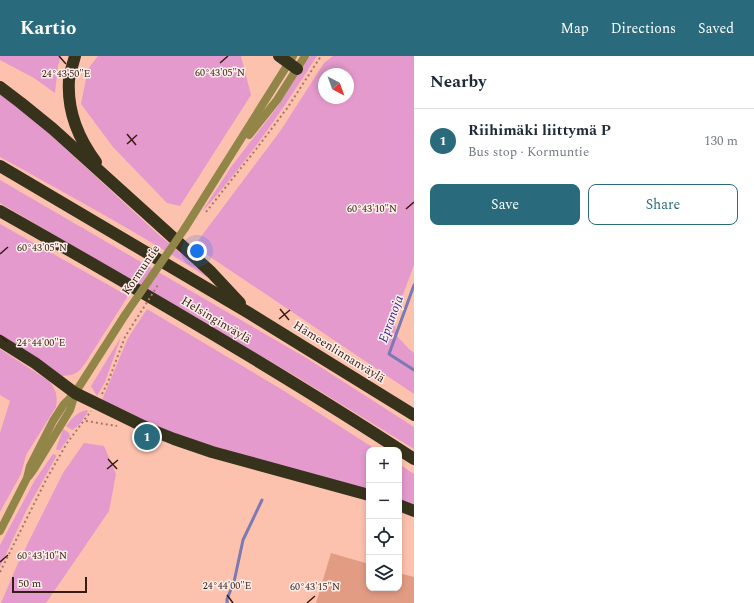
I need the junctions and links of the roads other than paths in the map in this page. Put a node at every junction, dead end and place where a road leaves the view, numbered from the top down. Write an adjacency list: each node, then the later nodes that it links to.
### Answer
1 (75, 56): 6 (highway)
2 (305, 56): 3 (street, Kormuntie)
3 (290, 61): 10 (street, Kormuntie, bridge)
4 (0, 87): 6 (highway)
5 (0, 166): 8 (highway, Helsinginväylä)
6 (113, 184): 8 (highway)
7 (0, 211): 12 (highway, Helsinginväylä)
8 (249, 313): 11 (highway, Hämeenlinnanväylä)
9 (0, 341): 10 (highway)
10 (75, 392): 13 (highway); 16 (street, Kormuntie)
11 (414, 415)
12 (414, 459)
13 (366, 494)
14 (402, 506): 15 (highway)
15 (414, 510)
16 (0, 531)

